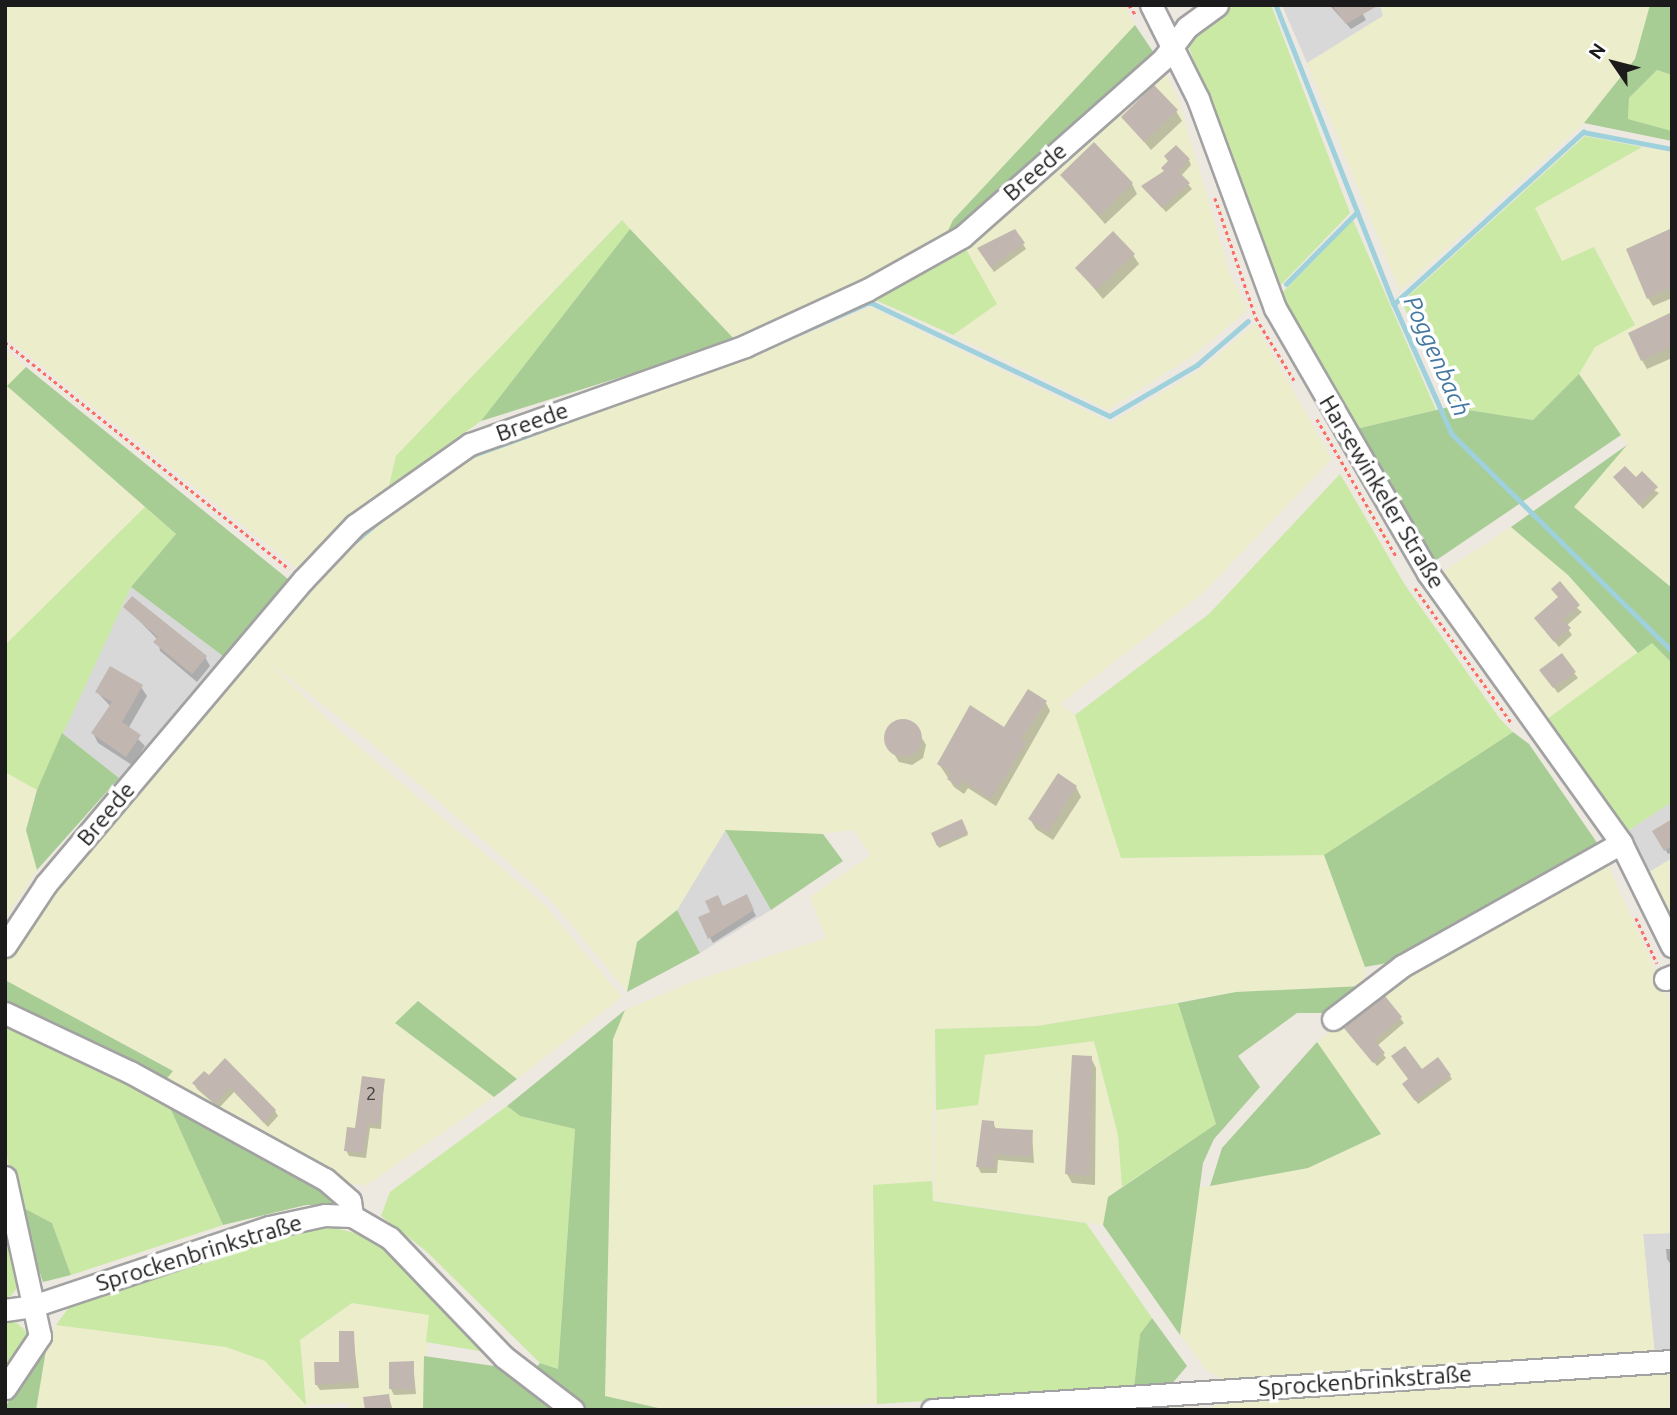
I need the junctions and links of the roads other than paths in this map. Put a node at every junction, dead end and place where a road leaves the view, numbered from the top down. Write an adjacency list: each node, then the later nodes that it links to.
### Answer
1 (1151, 5): 3 (street, Harsewinkeler Straße)
2 (1217, 5): 3 (street, Breede)
3 (1172, 45): 4 (street, Harsewinkeler Straße); 5 (street, Breede)
4 (1621, 843): 6 (street, Harsewinkeler Straße); 8 (street)
5 (5, 946)
6 (1672, 946)
7 (5, 1013): 10 (street)
8 (1334, 1019)
9 (5, 1177): 11 (street)
10 (352, 1216): 11 (street, Sprockenbrinkstraße); 15 (street)
11 (33, 1306): 12 (street, Sprockenbrinkstraße); 14 (street)
12 (5, 1310)
13 (1672, 1361): 16 (street, Sprockenbrinkstraße)
14 (5, 1388)
15 (573, 1410)
16 (932, 1410)

